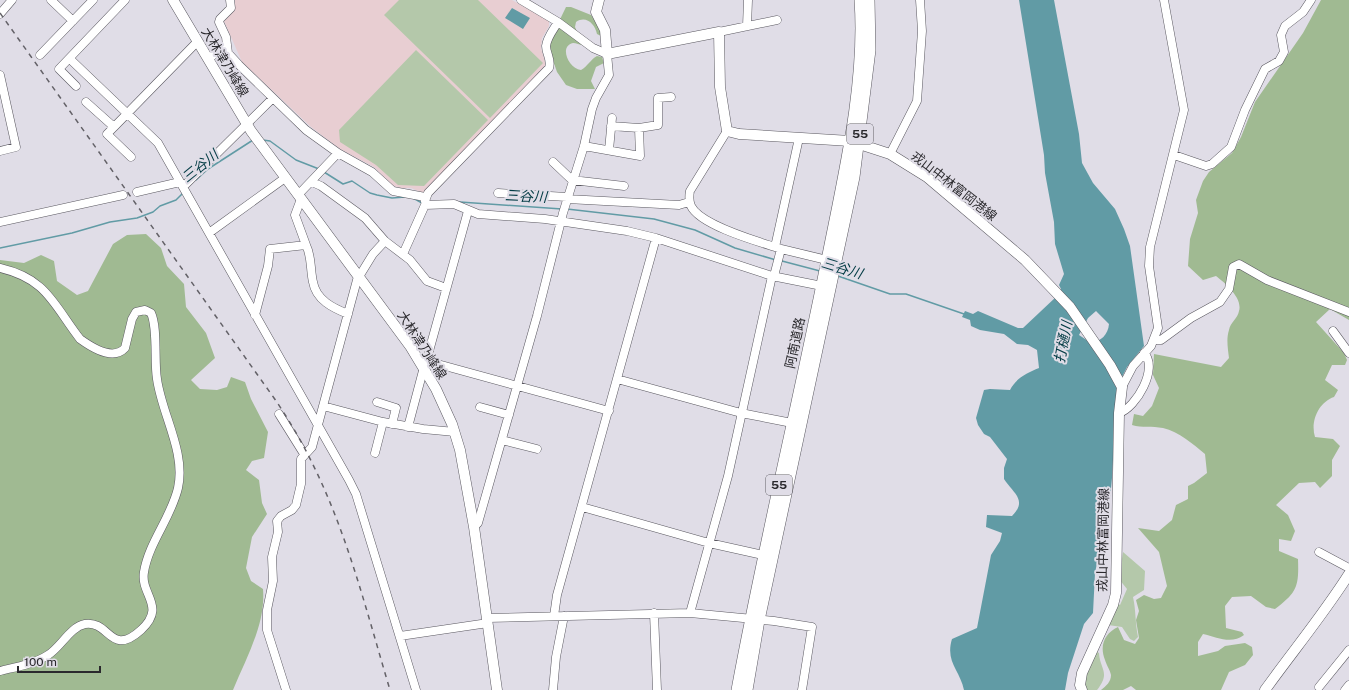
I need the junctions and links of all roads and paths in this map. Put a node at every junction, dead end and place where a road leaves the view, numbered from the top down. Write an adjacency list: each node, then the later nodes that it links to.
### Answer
1 (12, 0): 15 (street)
2 (51, 0): 17 (street)
3 (125, 0): 25 (street)
4 (173, 0): 21 (main road, 大林津乃峰線)
5 (230, 0): 22 (street)
6 (521, 0): 18 (street)
7 (599, 0): 23 (main road)
8 (748, 0): 19 (street)
9 (860, 0): 38 (highway, 阿南道路 / 55)
10 (870, 0): 38 (highway, 阿南道路 / 55)
11 (920, 0): 43 (street)
12 (1164, 0): 44 (street)
13 (1311, 0): 44 (street)
14 (91, 1): 17 (street)
15 (1, 9)
16 (777, 20): 19 (street)
17 (73, 21): 24 (street)
18 (558, 22): 23 (street); 57 (street)
19 (747, 26): 20 (street)
20 (719, 32): 23 (main road); 36 (main road)
21 (197, 42): 26 (main road, 大林津乃峰線); 32 (street)
22 (227, 46): 26 (street); 30 (street)
23 (607, 54): 39 (street)
24 (40, 55)
25 (70, 59): 28 (street); 32 (street)
26 (208, 59): 33 (main road, 大林津乃峰線)
27 (0, 75): 41 (street)
28 (76, 86)
29 (671, 97): 35 (street)
30 (273, 98): 33 (street); 42 (street)
31 (86, 102): 34 (street)
32 (127, 113): 34 (street); 51 (street)
33 (247, 124): 47 (main road, 大林津乃峰線); 51 (street)
34 (114, 127): 45 (street)
35 (639, 128): 40 (street); 40 (street)
36 (727, 131): 37 (main road, 戎山中林富岡港線); 58 (street)
37 (798, 138): 38 (main road, 戎山中林富岡港線); 66 (street)
38 (854, 142): 43 (main road, 戎山中林富岡港線); 68 (highway, 阿南道路 / 55)
39 (584, 146): 40 (street); 48 (street)
40 (608, 150)
41 (0, 151)
42 (338, 153): 49 (street); 57 (street)
43 (890, 154): 84 (main road, 戎山中林富岡港線)
44 (1174, 155): 78 (street)
45 (131, 157)
46 (553, 162): 48 (street)
47 (285, 178): 55 (main road, 大林津乃峰線); 62 (street)
48 (572, 180): 50 (street); 56 (street)
49 (312, 182): 55 (street); 64 (street)
50 (624, 186)
51 (184, 188): 52 (street); 62 (street)
52 (137, 192)
53 (498, 193): 56 (street)
54 (123, 195): 61 (street)
55 (300, 197): 65 (street); 71 (main road, 大林津乃峰線)
56 (567, 200): 58 (street); 60 (street)
57 (425, 202): 59 (street); 67 (street)
58 (689, 202): 66 (street)
59 (468, 211): 60 (street); 73 (street)
60 (561, 217): 63 (street); 83 (street)
61 (0, 222)
62 (209, 233): 76 (street)
63 (656, 238): 70 (street); 82 (street)
64 (385, 241): 67 (street); 71 (street)
65 (306, 245): 75 (street); 76 (street)
66 (779, 250): 68 (street); 70 (street)
67 (403, 254): 73 (street)
68 (829, 262): 72 (highway, 阿南道路 / 55)
69 (0, 268): 118 (street)
70 (774, 274): 72 (street); 89 (street)
71 (359, 277): 75 (street); 81 (main road, 大林津乃峰線)
72 (825, 283): 94 (highway, 阿南道路 / 55); 114 (highway, 阿南道路 / 55)
73 (446, 288): 81 (street)
74 (1349, 312): 78 (street)
75 (348, 314): 86 (street)
76 (255, 315): 96 (street)
77 (1333, 331): 80 (street)
78 (1154, 340): 79 (street)
79 (1144, 352): 84 (street); 90 (street)
80 (1349, 353)
81 (424, 365): 83 (street); 97 (street); 98 (main road, 大林津乃峰線)
82 (618, 379): 88 (street); 89 (street)
83 (517, 386): 88 (street); 92 (street)
84 (1121, 386): 90 (main road, 戎山中林富岡港線)
85 (377, 402): 95 (street)
86 (323, 406): 93 (street); 96 (street)
87 (480, 407): 92 (street)
88 (609, 411): 103 (street)
89 (741, 413): 94 (street); 105 (street)
90 (1119, 413): 129 (main road, 戎山中林富岡港線)
91 (279, 414): 102 (street)
92 (509, 415): 99 (street)
93 (383, 422): 95 (street); 101 (street)
94 (792, 423): 107 (highway, 阿南道路 / 55)
95 (392, 424): 97 (street)
96 (318, 426): 102 (street); 116 (street)
97 (408, 427): 98 (street)
98 (455, 432): 104 (main road, 大林津乃峰線)
99 (502, 440): 100 (street); 104 (street)
100 (537, 449)
101 (376, 453)
102 (304, 454): 121 (street)
103 (582, 507): 105 (street); 112 (street)
104 (474, 527): 115 (main road, 大林津乃峰線)
105 (709, 543): 107 (street); 111 (street)
106 (1318, 552): 108 (street)
107 (763, 555): 114 (highway, 阿南道路 / 55)
108 (1349, 568)
109 (1349, 574): 130 (main road)
110 (654, 613): 111 (street); 113 (street); 125 (street)
111 (690, 613): 114 (street)
112 (554, 616): 113 (street); 115 (street)
113 (564, 616): 124 (street)
114 (755, 619): 126 (highway, 阿南道路 / 55); 127 (highway, 阿南道路 / 55); 128 (street)
115 (488, 621): 116 (street); 123 (main road, 大林津乃峰線)
116 (400, 636): 122 (street)
117 (1349, 650): 120 (street)
118 (0, 671)
119 (1349, 685): 131 (street)
120 (1320, 689)
121 (286, 690)
122 (416, 690)
123 (497, 690)
124 (553, 690)
125 (657, 690)
126 (737, 690)
127 (747, 690)
128 (802, 690)
129 (1082, 690)
130 (1265, 690)
131 (1345, 690)

